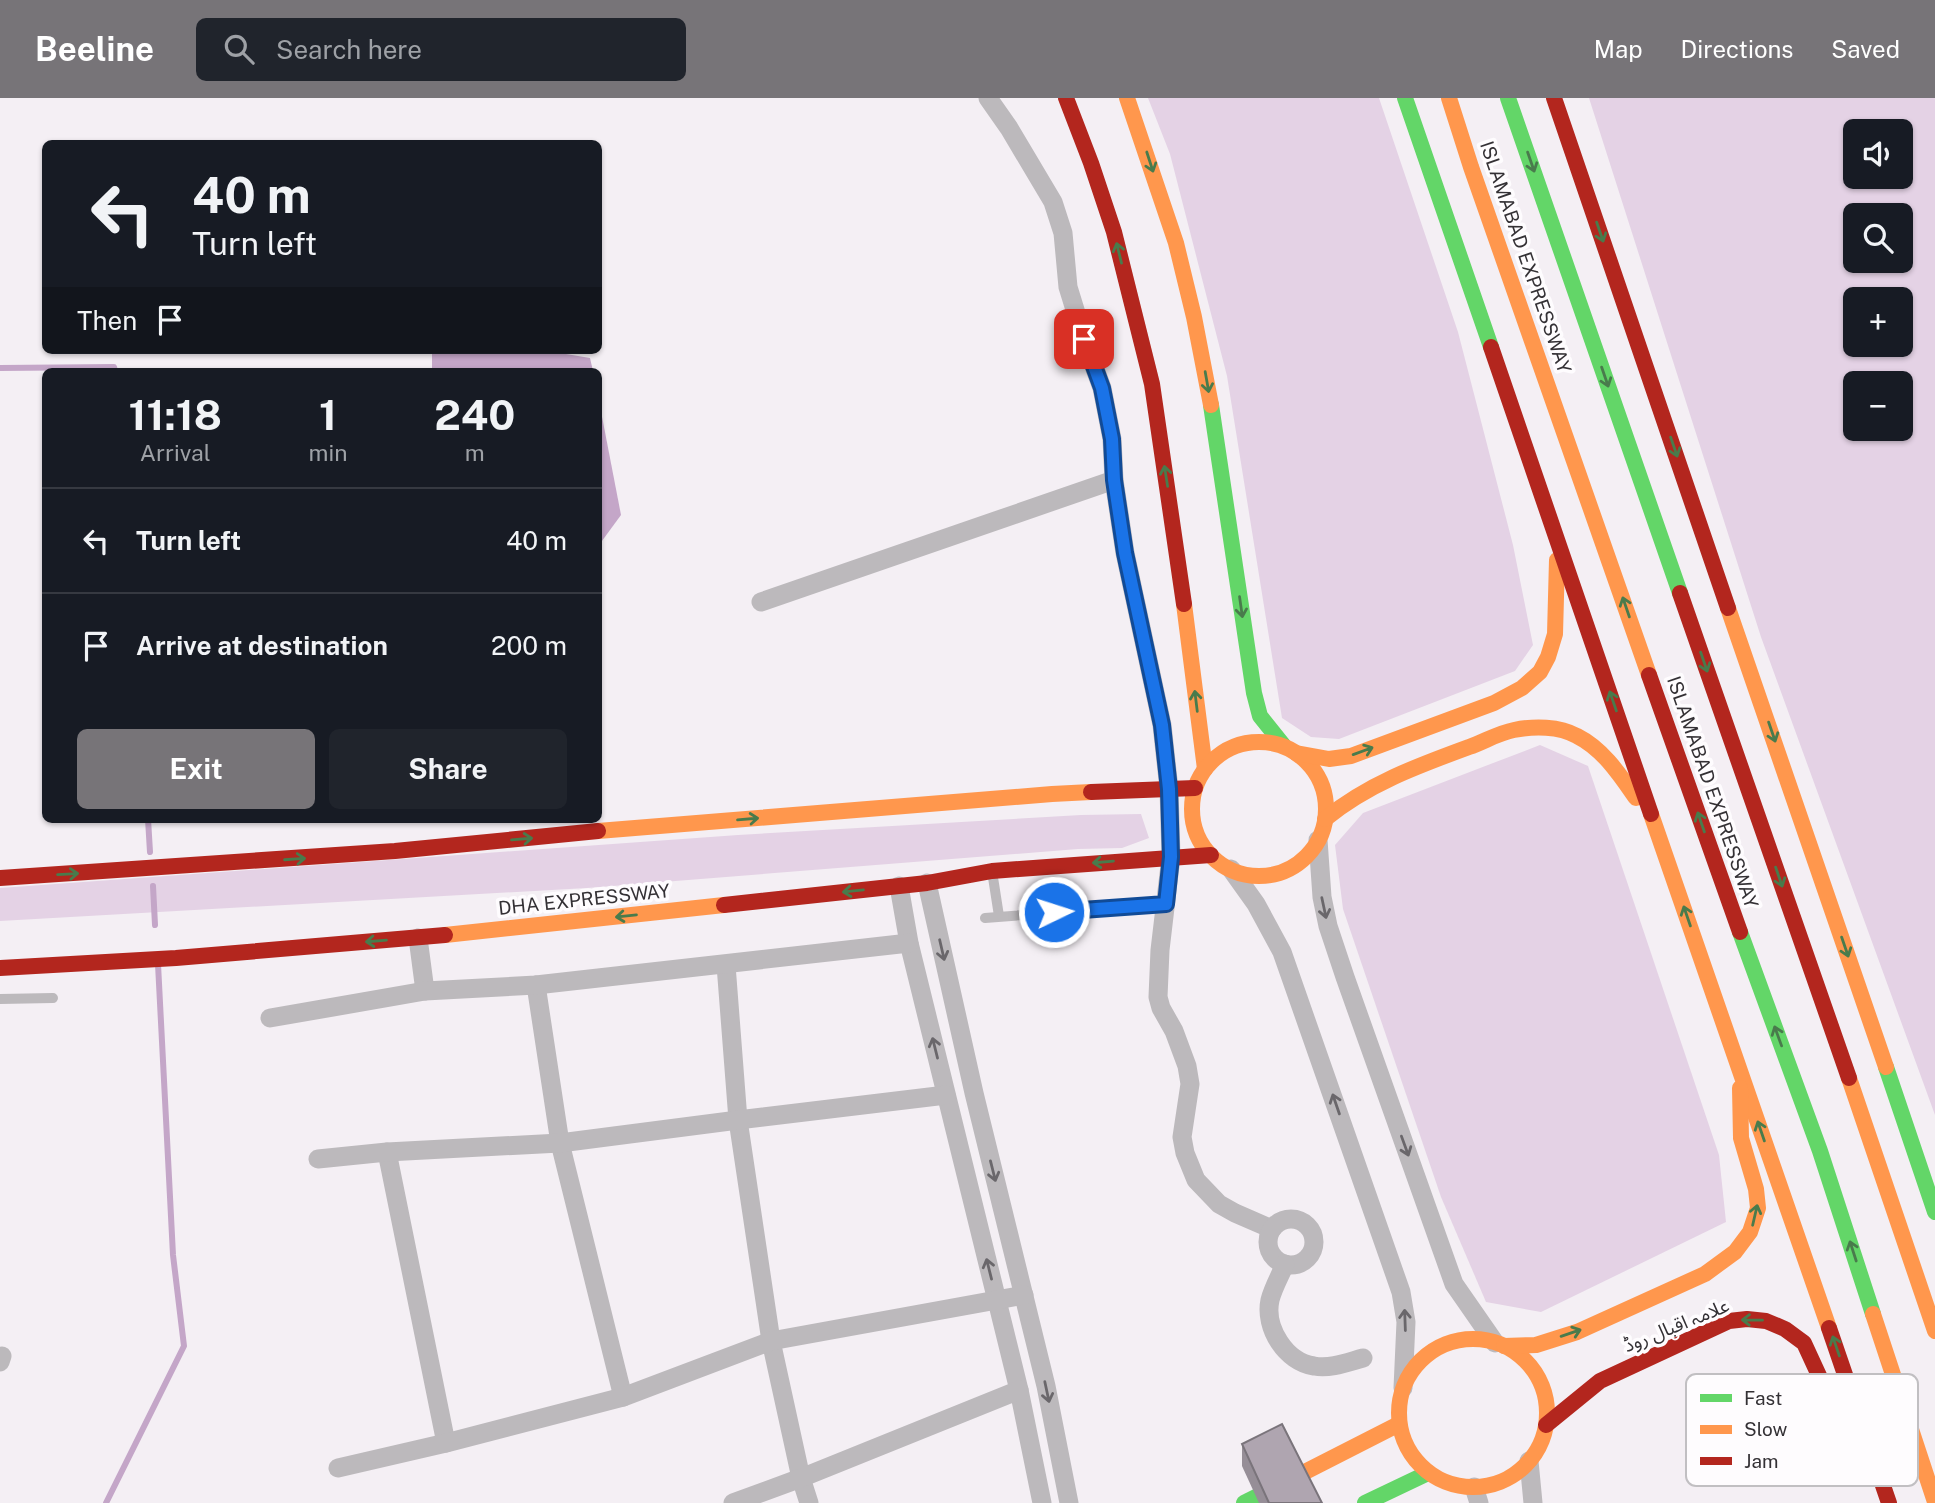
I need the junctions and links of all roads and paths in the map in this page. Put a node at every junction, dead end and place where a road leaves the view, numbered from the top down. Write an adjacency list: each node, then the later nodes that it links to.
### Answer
1 (988, 98): 8 (street)
2 (1066, 98): 12 (main road, one-way to 2)
3 (1127, 98): 11 (main road, one-way to 11)
4 (1405, 98): 9 (main road)
5 (1449, 98): 54 (main road, ISLAMABAD EXPRESSWAY, one-way to 5)
6 (1508, 98): 48 (main road, ISLAMABAD EXPRESSWAY, one-way to 48)
7 (1554, 98): 43 (main road, one-way to 43)
8 (1114, 480): 10 (street); 14 (street)
9 (1557, 539): 11 (main road, one-way to 9); 16 (main road, one-way to 9)
10 (761, 602)
11 (1290, 750): 12 (main road); 15 (main road)
12 (1205, 769): 13 (main road)
13 (1195, 788): 14 (main road); 18 (main road)
14 (1169, 789): 19 (street); 22 (main road, one-way to 14)
15 (1325, 819): 16 (main road); 17 (main road)
16 (1657, 829): 37 (main road, one-way to 16)
17 (1318, 840): 20 (main road); 50 (street, one-way to 50)
18 (1211, 855): 19 (main road, DHA EXPRESSWAY); 20 (main road)
19 (1171, 857): 21 (main road, DHA EXPRESSWAY, one-way to 21); 25 (street)
20 (1231, 869): 55 (street, one-way to 20)
21 (992, 871): 23 (main road, DHA EXPRESSWAY); 26 (lane)
22 (0, 878)
23 (927, 883): 24 (main road, DHA EXPRESSWAY); 46 (street, one-way to 46)
24 (898, 886): 28 (main road, DHA EXPRESSWAY, one-way to 28); 29 (street)
25 (1166, 904): 26 (lane); 44 (street)
26 (999, 915): 27 (lane)
27 (985, 918)
28 (418, 938): 31 (main road, DHA EXPRESSWAY, one-way to 31); 33 (street)
29 (909, 943): 30 (street); 38 (street, one-way to 29)
30 (726, 965): 32 (street); 39 (street)
31 (0, 968)
32 (536, 985): 33 (street); 40 (street)
33 (425, 992): 36 (street)
34 (53, 998): 35 (lane)
35 (0, 999)
36 (270, 1018)
37 (1740, 1068): 50 (main road, علامہ اقبال روڈ, one-way to 37); 53 (main road, one-way to 37)
38 (946, 1095): 39 (street); 47 (street, one-way to 38)
39 (738, 1119): 40 (street); 49 (street)
40 (560, 1143): 41 (street); 57 (street)
41 (387, 1152): 42 (street); 60 (street)
42 (318, 1158)
43 (1935, 1212)
44 (1272, 1229): 45 (street); 45 (street)
45 (1285, 1264): 51 (street)
46 (1024, 1295): 47 (street); 73 (street, one-way to 73)
47 (997, 1300): 49 (street); 56 (street)
48 (1935, 1331)
49 (771, 1341): 57 (street); 66 (street)
50 (1500, 1344): 55 (main road, علامہ اقبال روڈ); 59 (main road)
51 (1363, 1358)
52 (1818, 1374): 59 (main road, علامہ اقبال روڈ, one-way to 59)
53 (1846, 1374)
54 (1893, 1374)
55 (1403, 1388): 58 (main road, علامہ اقبال روڈ)
56 (1019, 1390): 66 (street); 72 (street)
57 (623, 1397): 60 (street)
58 (1399, 1423): 64 (main road, علامہ اقبال روڈ); 65 (main road)
59 (1546, 1425): 62 (main road, علامہ اقبال روڈ)
60 (446, 1443): 63 (street)
61 (1918, 1450): 69 (main road, ISLAMABAD EXPRESSWAY, one-way to 61)
62 (1529, 1461): 68 (main road, علامہ اقبال روڈ); 75 (street)
63 (338, 1468)
64 (1428, 1473): 68 (main road, علامہ اقبال روڈ); 74 (main road)
65 (1297, 1476)
66 (801, 1478): 70 (street); 71 (street)
67 (1884, 1486): 76 (main road)
68 (1477, 1495)
69 (1935, 1502)
70 (733, 1503)
71 (809, 1503)
72 (1042, 1503)
73 (1069, 1503)
74 (1364, 1503)
75 (1533, 1503)
76 (1889, 1503)

